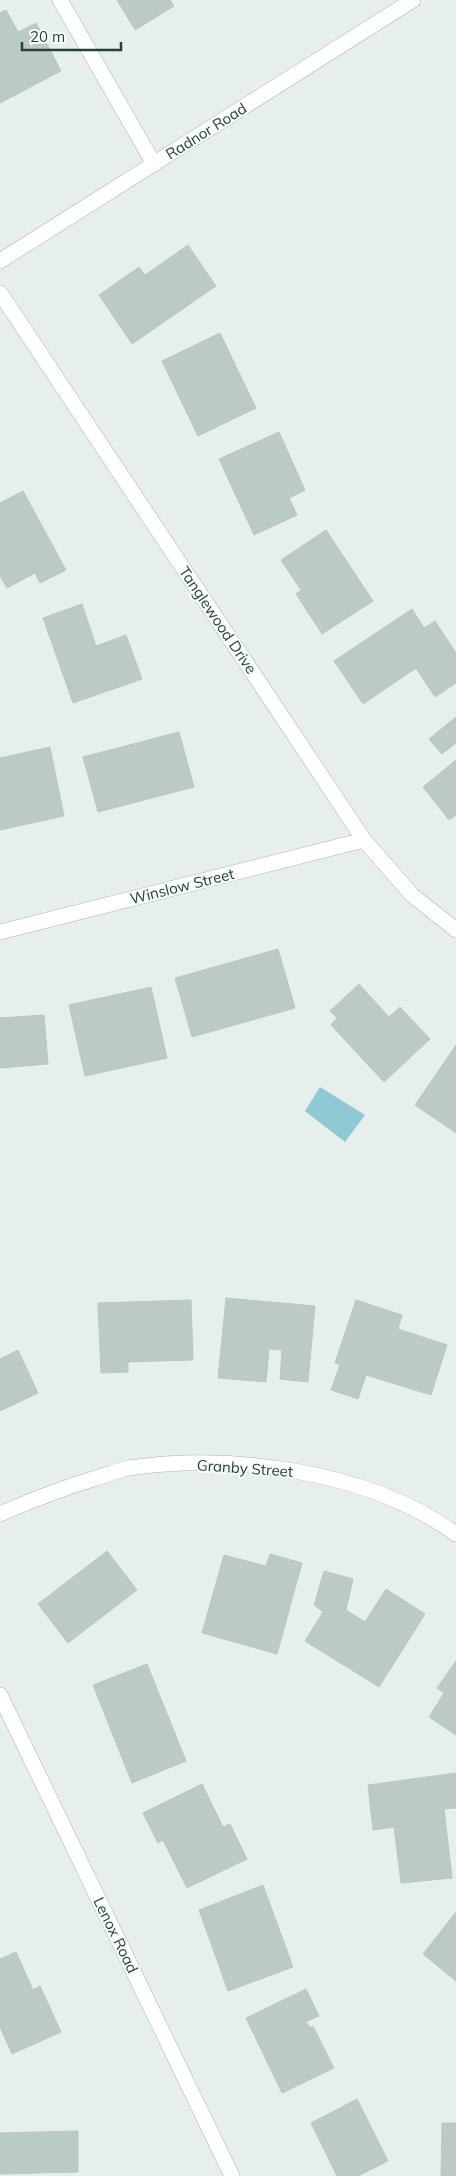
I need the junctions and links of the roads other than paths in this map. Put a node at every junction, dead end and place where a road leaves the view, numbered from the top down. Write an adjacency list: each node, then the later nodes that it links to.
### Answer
1 (60, 0): 3 (street)
2 (413, 0): 3 (street, Radnor Road)
3 (154, 164): 4 (street, Radnor Road)
4 (0, 261)
5 (0, 293): 6 (street, Tanglewood Drive)
6 (364, 840): 7 (street, Tanglewood Drive); 8 (street, Winslow Street)
7 (456, 930)
8 (0, 932)
9 (0, 1514): 10 (street, Granby Street)
10 (456, 1534)
11 (0, 1695): 12 (street, Lenox Road)
12 (232, 2176)

